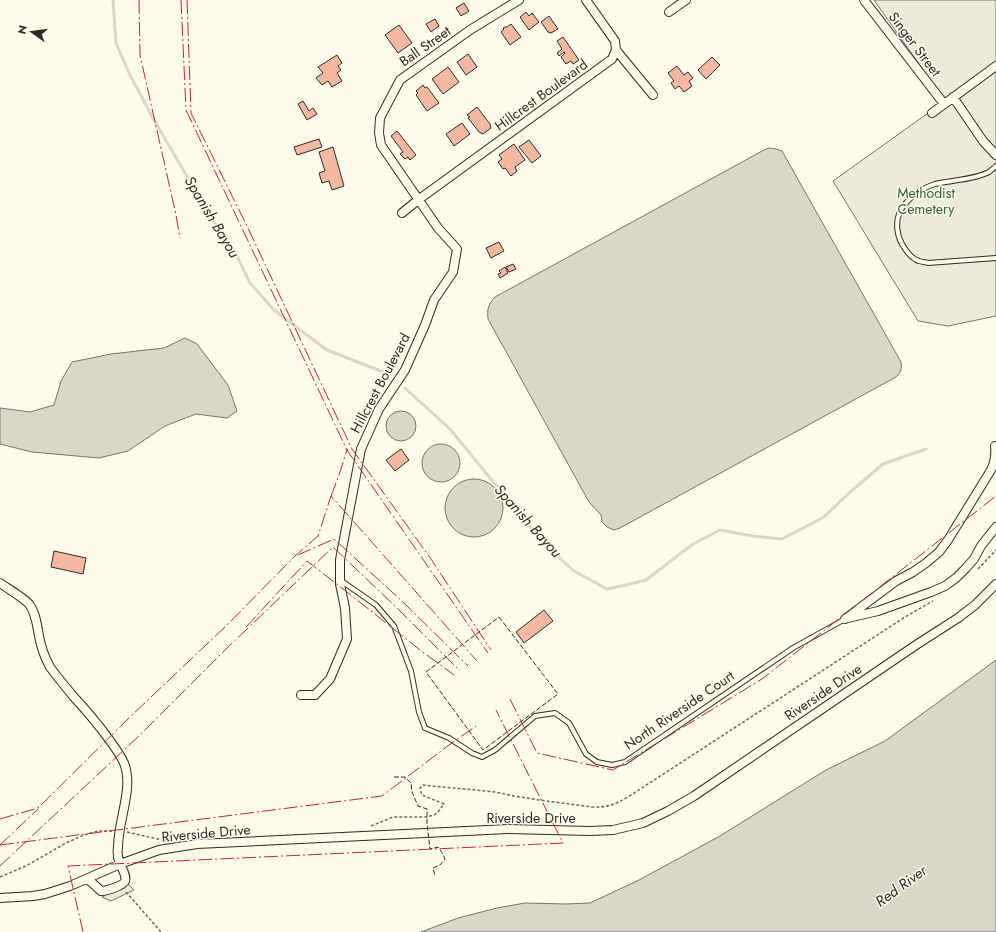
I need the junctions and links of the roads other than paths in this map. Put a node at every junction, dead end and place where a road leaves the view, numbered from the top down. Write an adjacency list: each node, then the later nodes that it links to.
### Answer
1 (519, 0): 14 (street, Ball Street)
2 (586, 0): 6 (street)
3 (686, 0): 5 (street)
4 (864, 0): 10 (street, Singer Street)
5 (669, 12)
6 (616, 50): 8 (street); 14 (street, Hillcrest Boulevard)
7 (996, 66): 9 (street)
8 (653, 95)
9 (953, 97): 10 (street); 12 (street)
10 (944, 104): 11 (street)
11 (932, 113)
12 (996, 155)
13 (996, 166): 16 (lane)
14 (418, 200): 15 (street, Hillcrest Boulevard); 19 (street, Hillcrest Boulevard)
15 (402, 213)
16 (996, 258)
17 (995, 446): 22 (street, North Riverside Court)
18 (996, 527): 22 (street)
19 (340, 580): 22 (lane, North Riverside Court); 23 (street, Hillcrest Boulevard)
20 (0, 583): 24 (street)
21 (996, 584): 24 (street, Riverside Drive)
22 (845, 619)
23 (301, 696)
24 (120, 864): 25 (street, Riverside Drive); 25 (street)
25 (88, 878): 26 (street, Riverside Drive)
26 (0, 898)

